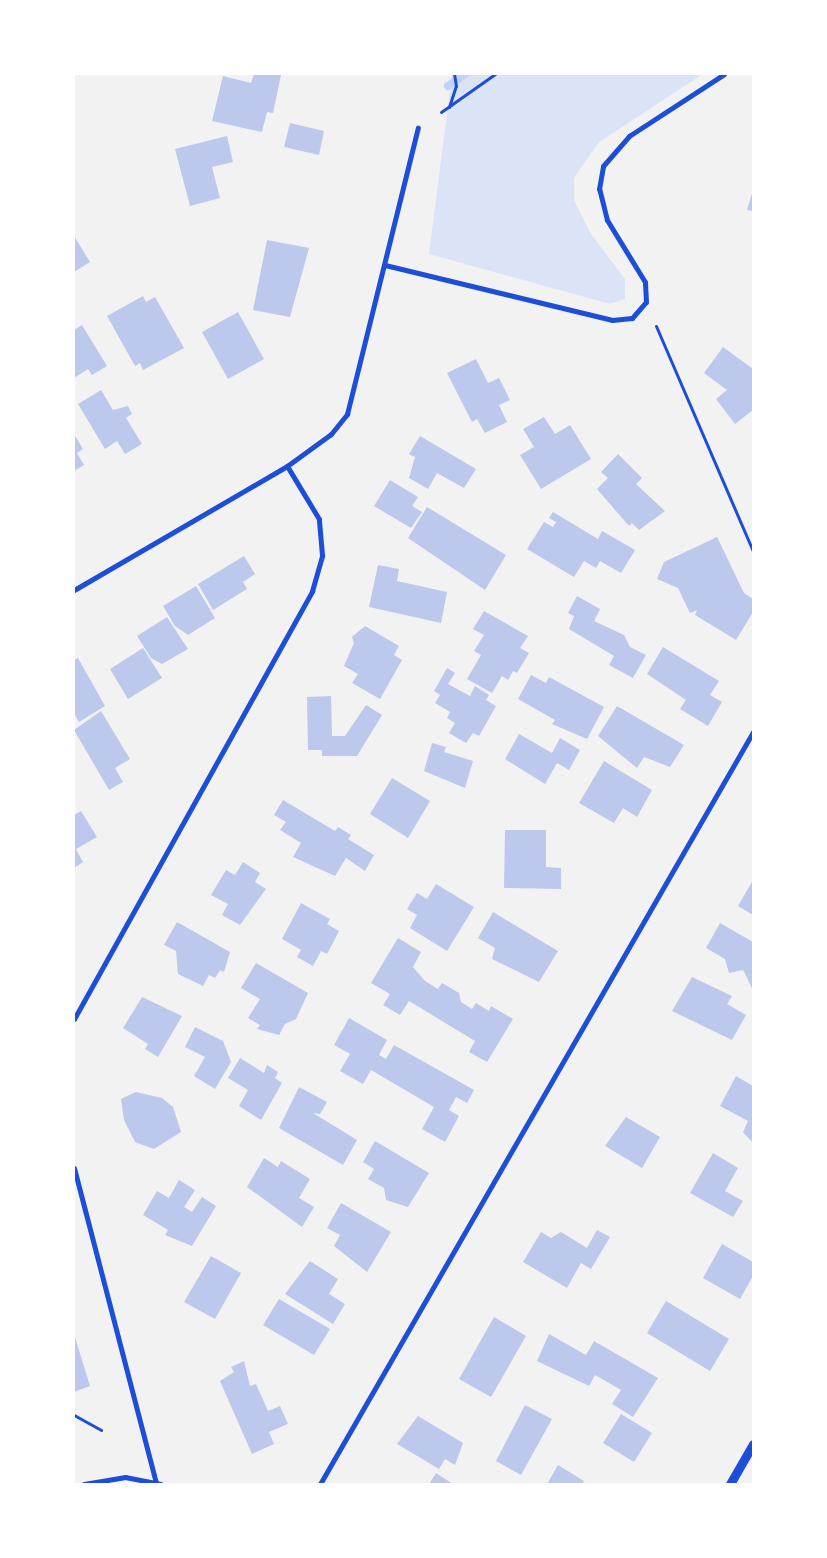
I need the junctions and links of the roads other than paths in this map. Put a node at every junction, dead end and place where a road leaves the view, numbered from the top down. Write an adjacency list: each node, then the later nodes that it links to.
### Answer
1 (724, 74): 3 (street)
2 (418, 128): 3 (street)
3 (385, 266): 4 (street)
4 (287, 466): 5 (street); 7 (street)
5 (74, 590)
6 (753, 732): 12 (street)
7 (74, 1019)
8 (74, 1168): 10 (street)
9 (753, 1444): 13 (street)
10 (158, 1483): 11 (street)
11 (84, 1484)
12 (320, 1484)
13 (730, 1484)

